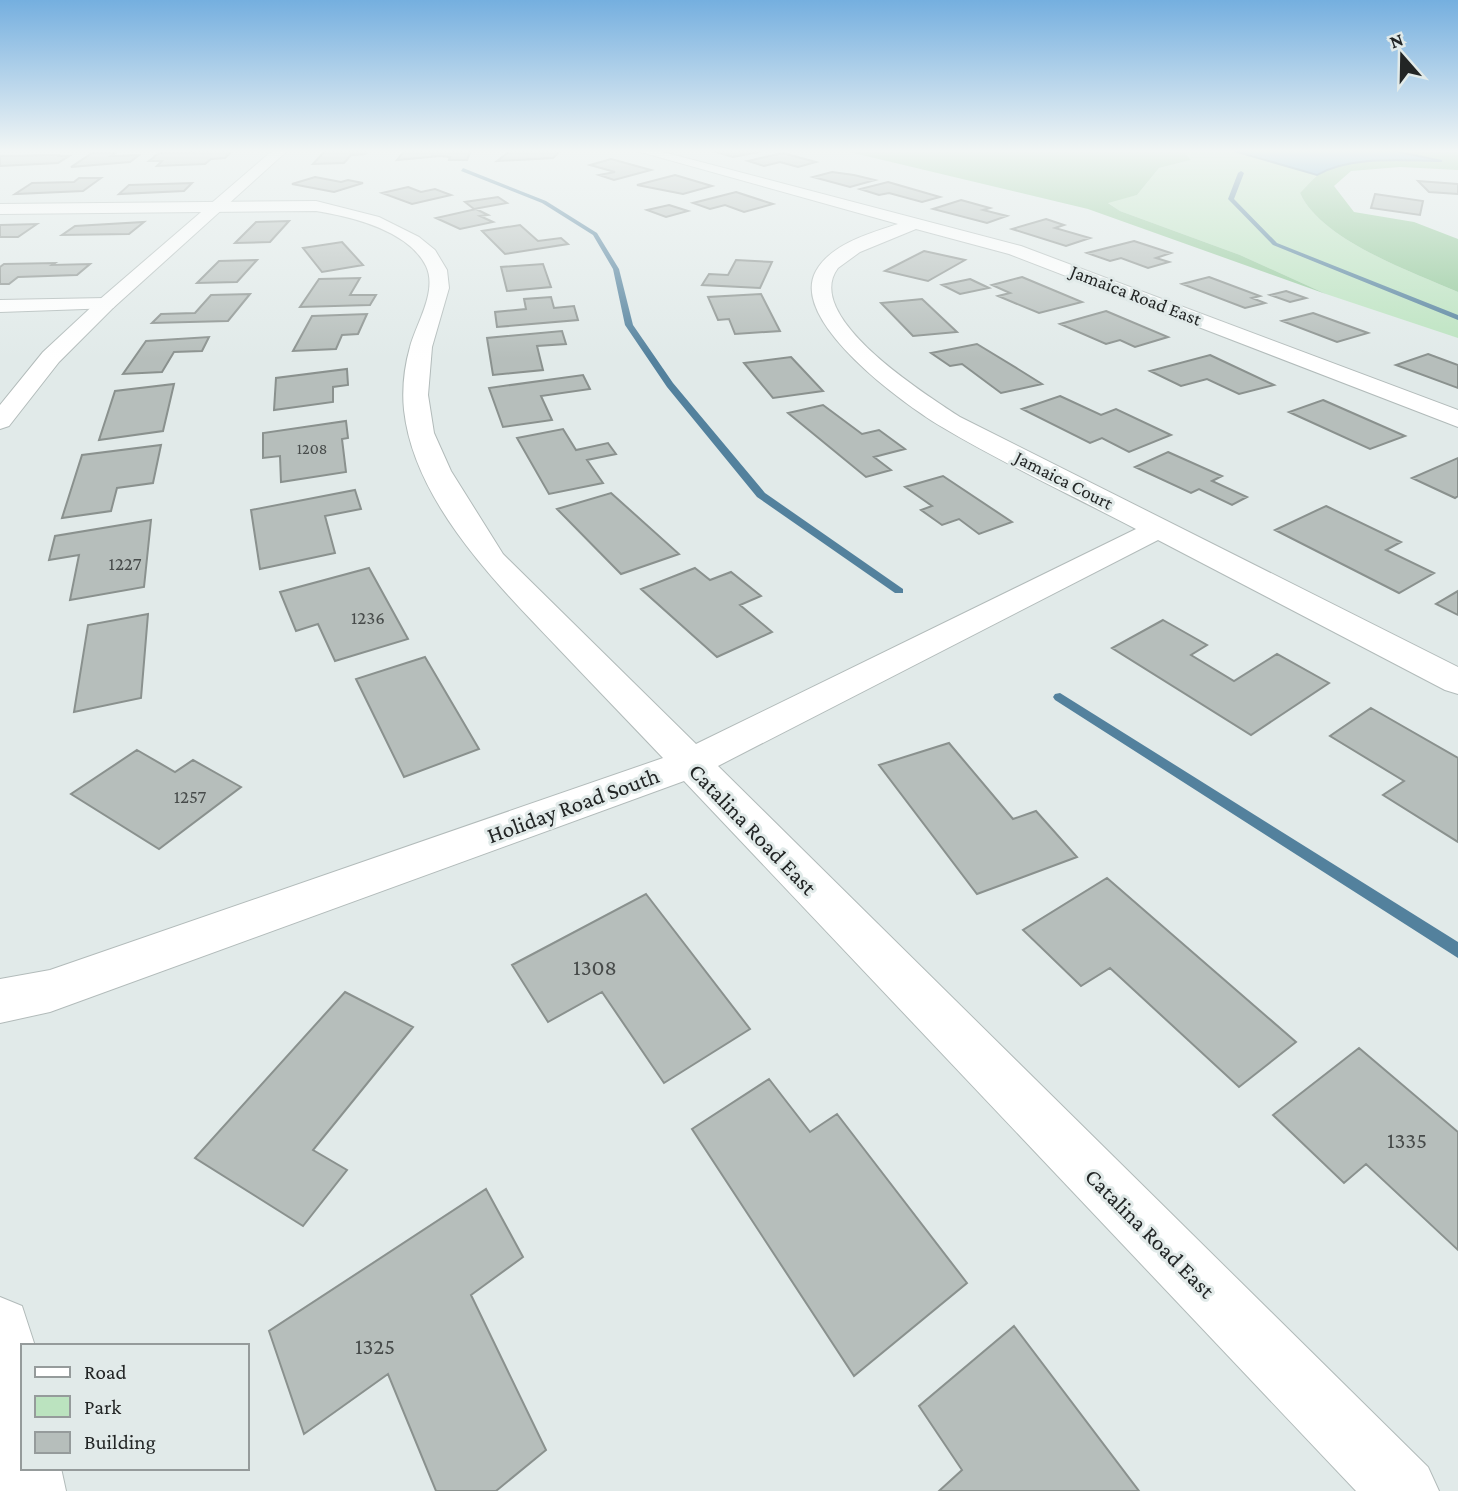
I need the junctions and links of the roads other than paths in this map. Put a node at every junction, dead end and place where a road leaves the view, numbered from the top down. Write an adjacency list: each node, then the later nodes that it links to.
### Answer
1 (200, 221): 5 (street)
2 (373, 221): 11 (street, Catalina Road East)
3 (914, 221): 4 (street, Jamaica Road East)
4 (919, 222): 7 (street, Jamaica Road East); 9 (street, Jamaica Court)
5 (106, 304): 6 (street); 8 (street)
6 (0, 306)
7 (1458, 419)
8 (0, 421)
9 (1158, 529): 10 (street, Jamaica Court); 11 (street, Holiday Road South)
10 (1458, 682)
11 (689, 764): 12 (street, Holiday Road South); 17 (street, Catalina Road East)
12 (0, 1001)
13 (0, 1328): 14 (street)
14 (21, 1436)
15 (27, 1470): 16 (street)
16 (31, 1491)
17 (1404, 1491)

